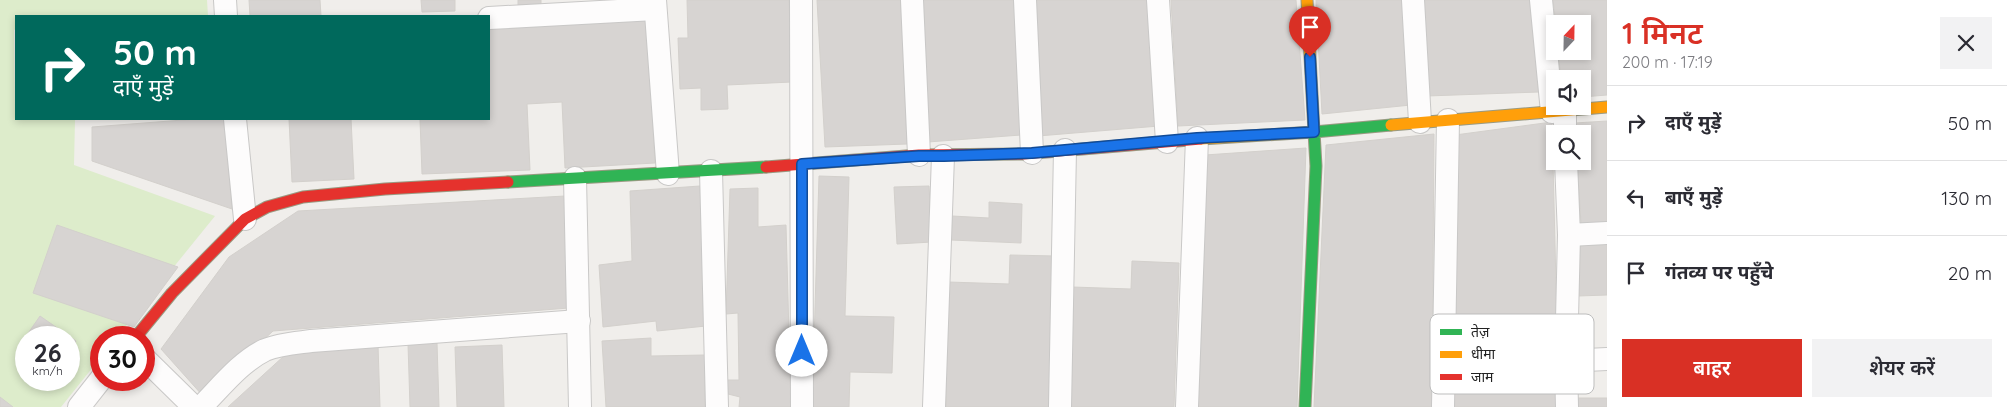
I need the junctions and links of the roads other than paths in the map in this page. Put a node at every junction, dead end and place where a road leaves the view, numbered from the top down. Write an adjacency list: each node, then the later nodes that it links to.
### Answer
1 (225, 0): 10 (street)
2 (801, 0): 26 (street)
3 (912, 0): 24 (street)
4 (1025, 0): 23 (street)
5 (1158, 0): 21 (street)
6 (1307, 0): 19 (street)
7 (1413, 0): 18 (street)
8 (1541, 0): 12 (street)
9 (655, 4): 11 (street); 29 (street)
10 (226, 15)
11 (490, 18)
12 (1552, 70)
13 (1607, 107): 14 (street)
14 (1591, 108)
15 (1546, 112): 17 (street)
16 (235, 120): 31 (street)
17 (1448, 120): 18 (street); 34 (street)
18 (1420, 122): 19 (street)
19 (1314, 132): 20 (street); 53 (street)
20 (1197, 138): 21 (street); 52 (street)
21 (1167, 142): 22 (street)
22 (1065, 150): 23 (street); 51 (street)
23 (1032, 153): 25 (street)
24 (919, 156): 25 (street); 26 (street)
25 (944, 156): 50 (street)
26 (802, 164): 28 (street); 49 (street)
27 (1566, 170): 33 (street)
28 (711, 171): 29 (street); 48 (street)
29 (668, 174): 30 (street)
30 (575, 178): 31 (street); 36 (street)
31 (245, 219): 37 (street)
32 (1607, 233): 33 (street)
33 (1568, 235): 35 (street)
34 (1445, 314)
35 (1567, 314)
36 (579, 322): 46 (street); 47 (street)
37 (145, 326)
38 (1607, 359): 39 (street)
39 (1594, 360)
40 (155, 369): 45 (street)
41 (92, 391): 44 (street)
42 (1444, 394): 54 (street)
43 (1566, 394): 55 (street)
44 (79, 407)
45 (194, 407)
46 (201, 407)
47 (580, 407)
48 (717, 407)
49 (802, 407)
50 (934, 407)
51 (1060, 407)
52 (1187, 407)
53 (1305, 407)
54 (1444, 407)
55 (1566, 407)

